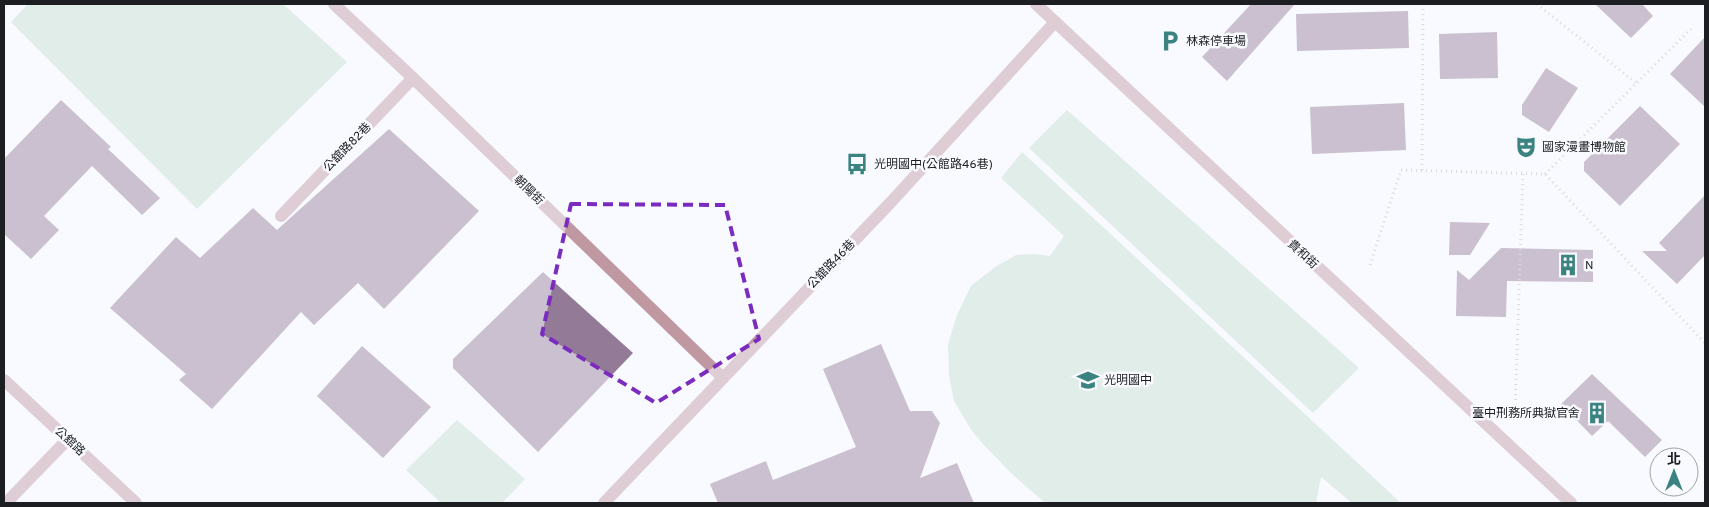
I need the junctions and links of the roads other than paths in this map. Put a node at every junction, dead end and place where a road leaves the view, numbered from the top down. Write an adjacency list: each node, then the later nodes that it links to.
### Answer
1 (334, 4): 4 (street, 朝陽街)
2 (1036, 4): 3 (street, 貴和街)
3 (1056, 22): 6 (street, 公舘路46巷); 12 (street, 貴和街)
4 (413, 78): 5 (street, 公舘路82巷); 6 (street, 朝陽街)
5 (281, 216)
6 (723, 378): 11 (street, 公舘路46巷)
7 (4, 380): 8 (street, 公舘路)
8 (68, 439): 9 (street); 10 (street, 公舘路)
9 (6, 503)
10 (136, 503)
11 (604, 503)
12 (1571, 503)

